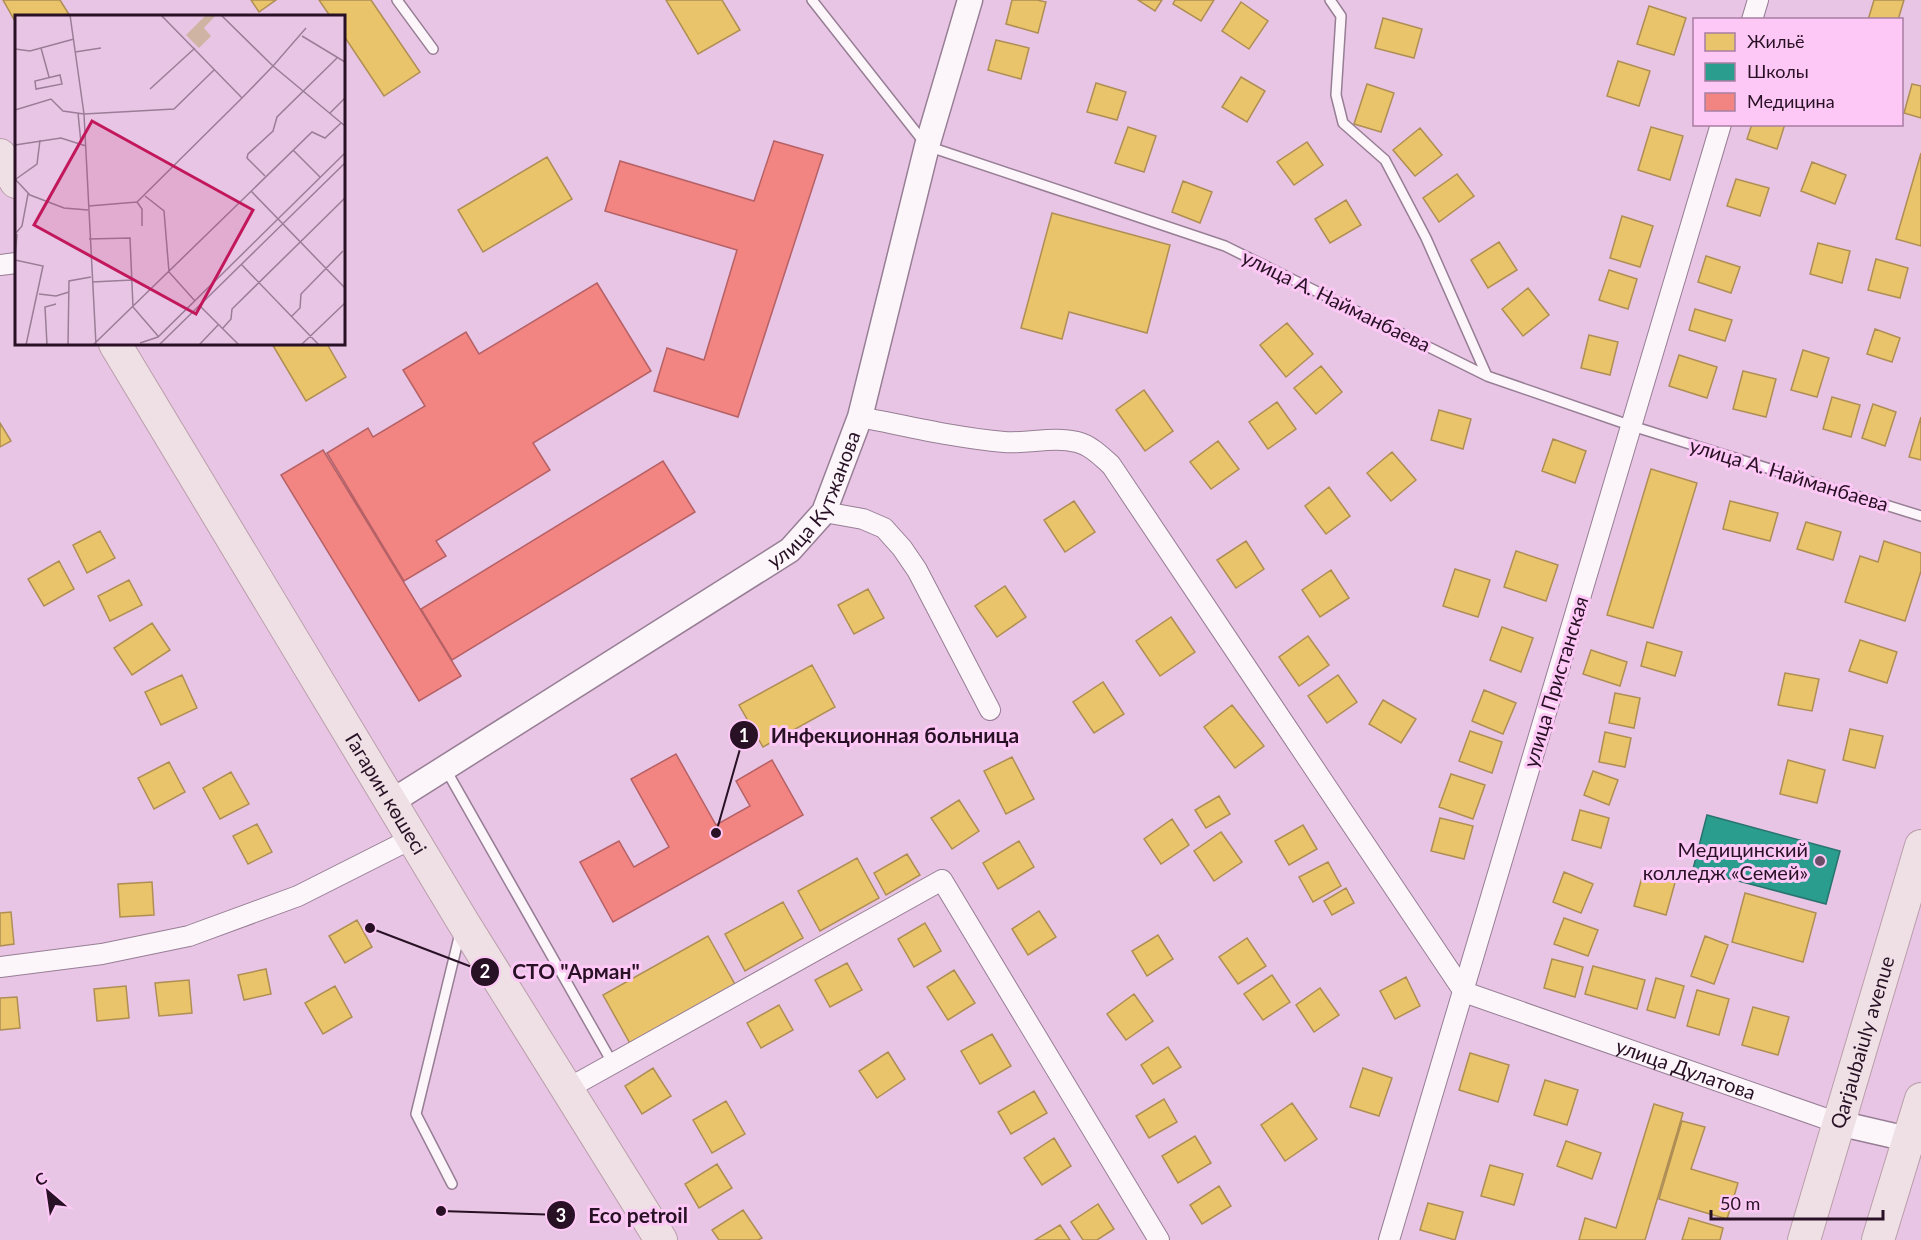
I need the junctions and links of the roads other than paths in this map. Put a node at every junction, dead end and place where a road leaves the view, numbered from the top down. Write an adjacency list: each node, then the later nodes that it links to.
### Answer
1 (397, 0): 7 (lane)
2 (812, 0): 9 (lane)
3 (969, 0): 9 (street, улица Кутжанова)
4 (1330, 0): 13 (lane)
5 (1758, 0): 6 (street)
6 (1753, 18)
7 (433, 49)
8 (1720, 126): 15 (street, улица Пристанская)
9 (927, 147): 13 (lane, улица А. Найманбаева); 14 (street, улица Кутжанова)
10 (0, 155): 11 (highway)
11 (15, 180)
12 (116, 345): 20 (highway, Гагарин көшесі)
13 (1487, 376): 15 (lane, улица А. Найманбаева)
14 (860, 417): 16 (street, улица Кутжанова); 25 (street)
15 (1632, 426): 17 (lane, улица А. Найманбаева); 25 (street, улица Пристанская)
16 (824, 513): 18 (street); 19 (street, улица Кутжанова)
17 (1921, 516)
18 (990, 710)
19 (445, 768): 20 (street, улица Кутжанова); 26 (lane)
20 (391, 802): 21 (highway, Гагарин көшесі)
21 (414, 838): 23 (highway, Гагарин көшесі); 24 (street)
22 (1921, 846): 29 (highway, Qarjaubaiuly avenue)
23 (463, 922): 27 (highway, Гагарин көшесі); 31 (lane)
24 (0, 967)
25 (1464, 992): 29 (street, улица Дулатова); 34 (street, улица Пристанская)
26 (613, 1064): 27 (street); 33 (street)
27 (567, 1089): 32 (highway, Гагарин көшесі)
28 (1921, 1099): 30 (highway)
29 (1838, 1123): 30 (street, улица Дулатова); 35 (highway, Qarjaubaiuly avenue)
30 (1915, 1140): 36 (highway)
31 (452, 1184)
32 (662, 1240)
33 (1159, 1240)
34 (1389, 1240)
35 (1804, 1240)
36 (1878, 1240)

